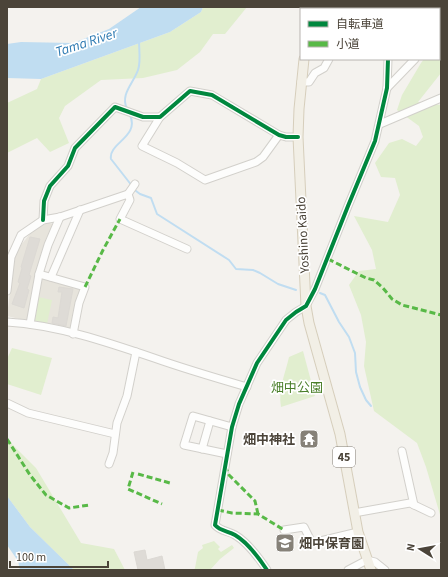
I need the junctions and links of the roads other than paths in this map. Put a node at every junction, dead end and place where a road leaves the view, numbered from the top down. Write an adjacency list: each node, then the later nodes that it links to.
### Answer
1 (304, 60): 5 (main road, Yoshino Kaido / 45)
2 (328, 60): 5 (street)
3 (388, 60): 6 (street)
4 (414, 60): 6 (street)
5 (301, 82): 11 (main road, Yoshino Kaido / 45)
6 (387, 88): 9 (street)
7 (441, 98): 9 (street)
8 (160, 117): 10 (street); 10 (street); 16 (street)
9 (380, 124): 21 (street)
10 (279, 135): 11 (street)
11 (298, 137): 21 (main road, Yoshino Kaido / 45)
12 (134, 184): 13 (street)
13 (128, 194): 14 (street); 17 (street)
14 (80, 210): 15 (street); 19 (street)
15 (60, 217): 16 (street); 18 (street)
16 (43, 220): 20 (street)
17 (187, 249)
18 (39, 274): 19 (street); 23 (street)
19 (51, 277): 24 (street)
20 (7, 291)
21 (306, 306): 26 (street); 36 (main road, Yoshino Kaido / 45)
22 (7, 322): 23 (street)
23 (30, 324): 24 (street)
24 (73, 334): 25 (street)
25 (136, 352): 26 (street); 30 (street)
26 (247, 387): 29 (street)
27 (7, 403): 30 (street)
28 (210, 421): 29 (street); 31 (street); 31 (street)
29 (232, 427): 33 (street)
30 (115, 434): 34 (street)
31 (202, 449): 33 (street)
32 (402, 452): 35 (street)
33 (227, 454): 41 (street)
34 (109, 464)
35 (414, 505): 36 (street); 37 (street)
36 (354, 513): 39 (main road, Yoshino Kaido / 45)
37 (431, 513)
38 (284, 530): 39 (street)
39 (358, 532): 40 (main road, Yoshino Kaido / 45)
40 (367, 560): 42 (street); 43 (main road, Yoshino Kaido / 45); 44 (street)
41 (267, 570)
42 (348, 570)
43 (371, 570)
44 (385, 570)

